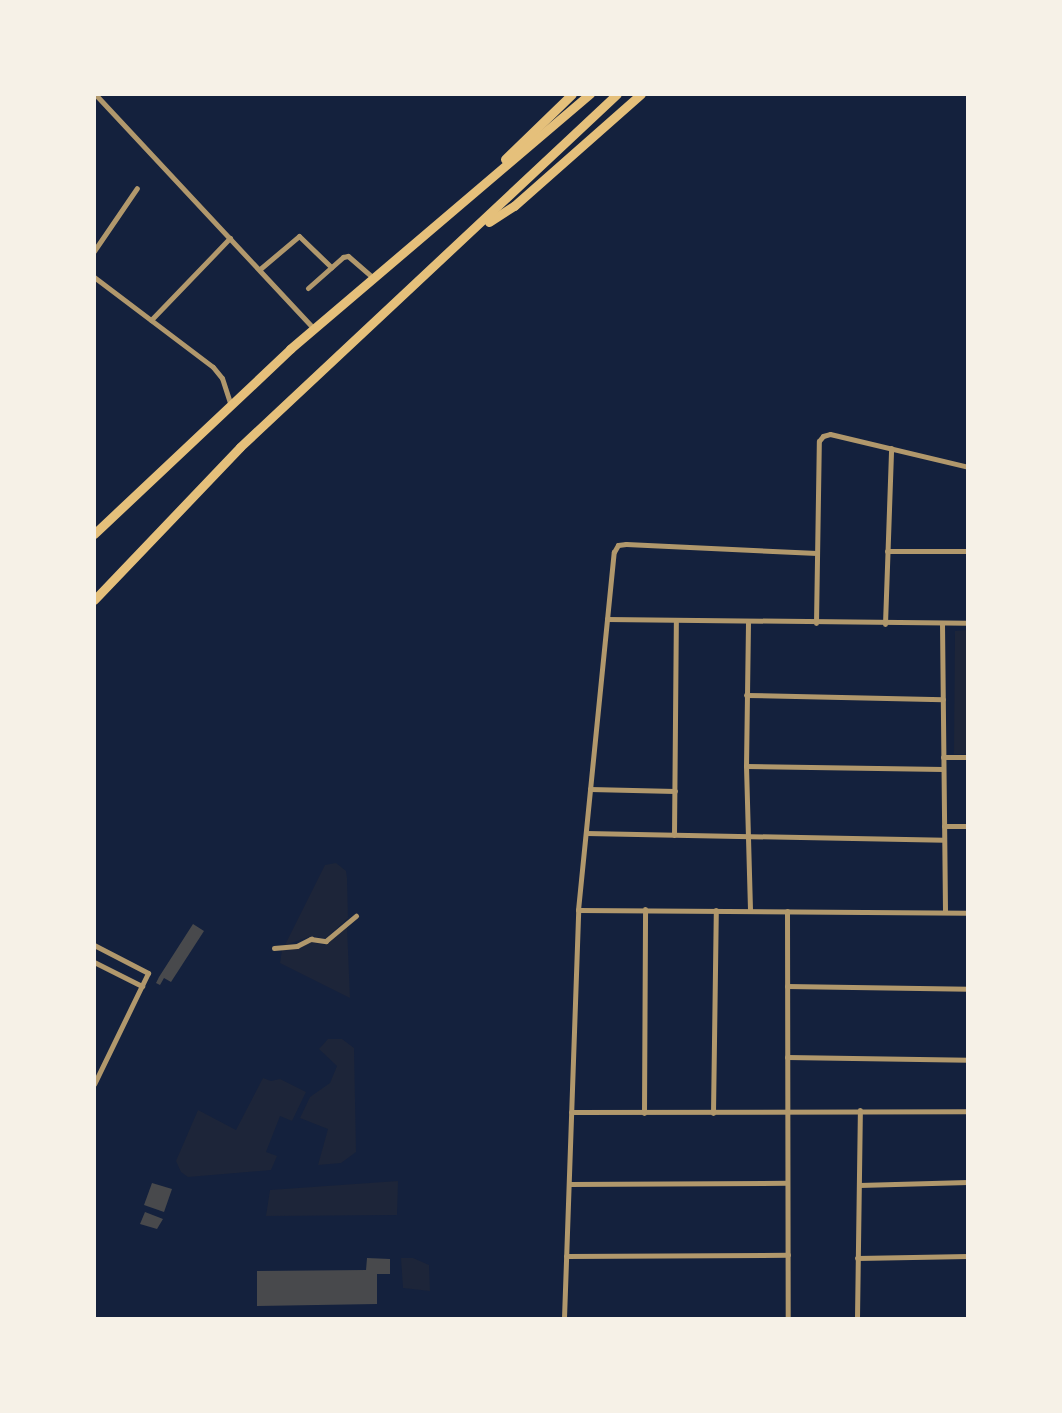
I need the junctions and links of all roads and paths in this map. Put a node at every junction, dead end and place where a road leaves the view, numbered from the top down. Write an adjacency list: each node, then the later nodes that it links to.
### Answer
1 (94, 94): 9 (street)
2 (572, 94): 7 (highway)
3 (590, 94): 7 (highway)
4 (617, 94): 8 (highway)
5 (640, 94): 8 (highway)
6 (136, 188): 10 (street)
7 (451, 211): 14 (highway)
8 (473, 232): 25 (highway)
9 (230, 238): 12 (street); 16 (street)
10 (94, 251)
11 (331, 267): 12 (street); 14 (street); 15 (street)
12 (260, 270): 17 (street)
13 (94, 277): 16 (street)
14 (373, 278): 17 (highway)
15 (308, 288)
16 (151, 320): 18 (street)
17 (314, 329): 18 (highway)
18 (231, 405): 21 (highway)
19 (891, 448): 20 (street); 22 (street); 24 (street)
20 (968, 467)
21 (94, 534)
22 (887, 551): 23 (street); 32 (street)
23 (968, 551)
24 (817, 553): 26 (street); 31 (street)
25 (94, 600)
26 (607, 619): 27 (street); 39 (street)
27 (676, 621): 28 (street); 40 (street)
28 (748, 623): 31 (street); 33 (street)
29 (942, 623): 30 (street); 32 (street); 34 (street)
30 (968, 623)
31 (816, 624): 32 (street)
32 (885, 624)
33 (746, 695): 34 (street); 37 (street)
34 (943, 699): 35 (street)
35 (943, 757): 36 (street); 38 (street)
36 (968, 757)
37 (746, 766): 38 (street); 45 (street)
38 (943, 769): 41 (street)
39 (590, 789): 40 (street); 43 (street)
40 (675, 791): 44 (street)
41 (944, 826): 42 (street); 46 (street)
42 (968, 826)
43 (586, 832): 44 (street); 48 (street)
44 (674, 835): 45 (street)
45 (748, 836): 46 (street); 50 (street)
46 (944, 840): 52 (street)
47 (645, 909): 48 (street); 49 (street); 67 (street)
48 (578, 910): 66 (street)
49 (716, 910): 50 (street); 68 (street)
50 (750, 910): 51 (street)
51 (787, 911): 52 (street); 59 (street)
52 (945, 912): 53 (street)
53 (968, 913)
54 (356, 916): 56 (street)
55 (94, 946): 58 (street)
56 (274, 948)
57 (94, 962): 58 (street)
58 (142, 986): 63 (street)
59 (787, 986): 60 (street); 61 (street)
60 (968, 989)
61 (787, 1057): 62 (street); 69 (street)
62 (968, 1060)
63 (94, 1084)
64 (860, 1110): 65 (street); 69 (street); 73 (street)
65 (968, 1111)
66 (571, 1112): 67 (street); 72 (street)
67 (644, 1112): 68 (street)
68 (713, 1113): 69 (street)
69 (787, 1113): 71 (street)
70 (968, 1182): 73 (street)
71 (788, 1183): 72 (street); 74 (street)
72 (569, 1184): 75 (street)
73 (859, 1185): 77 (street)
74 (788, 1255): 75 (street); 79 (street)
75 (566, 1256): 78 (street)
76 (968, 1256): 77 (street)
77 (857, 1258): 80 (street)
78 (564, 1318)
79 (788, 1318)
80 (857, 1318)

